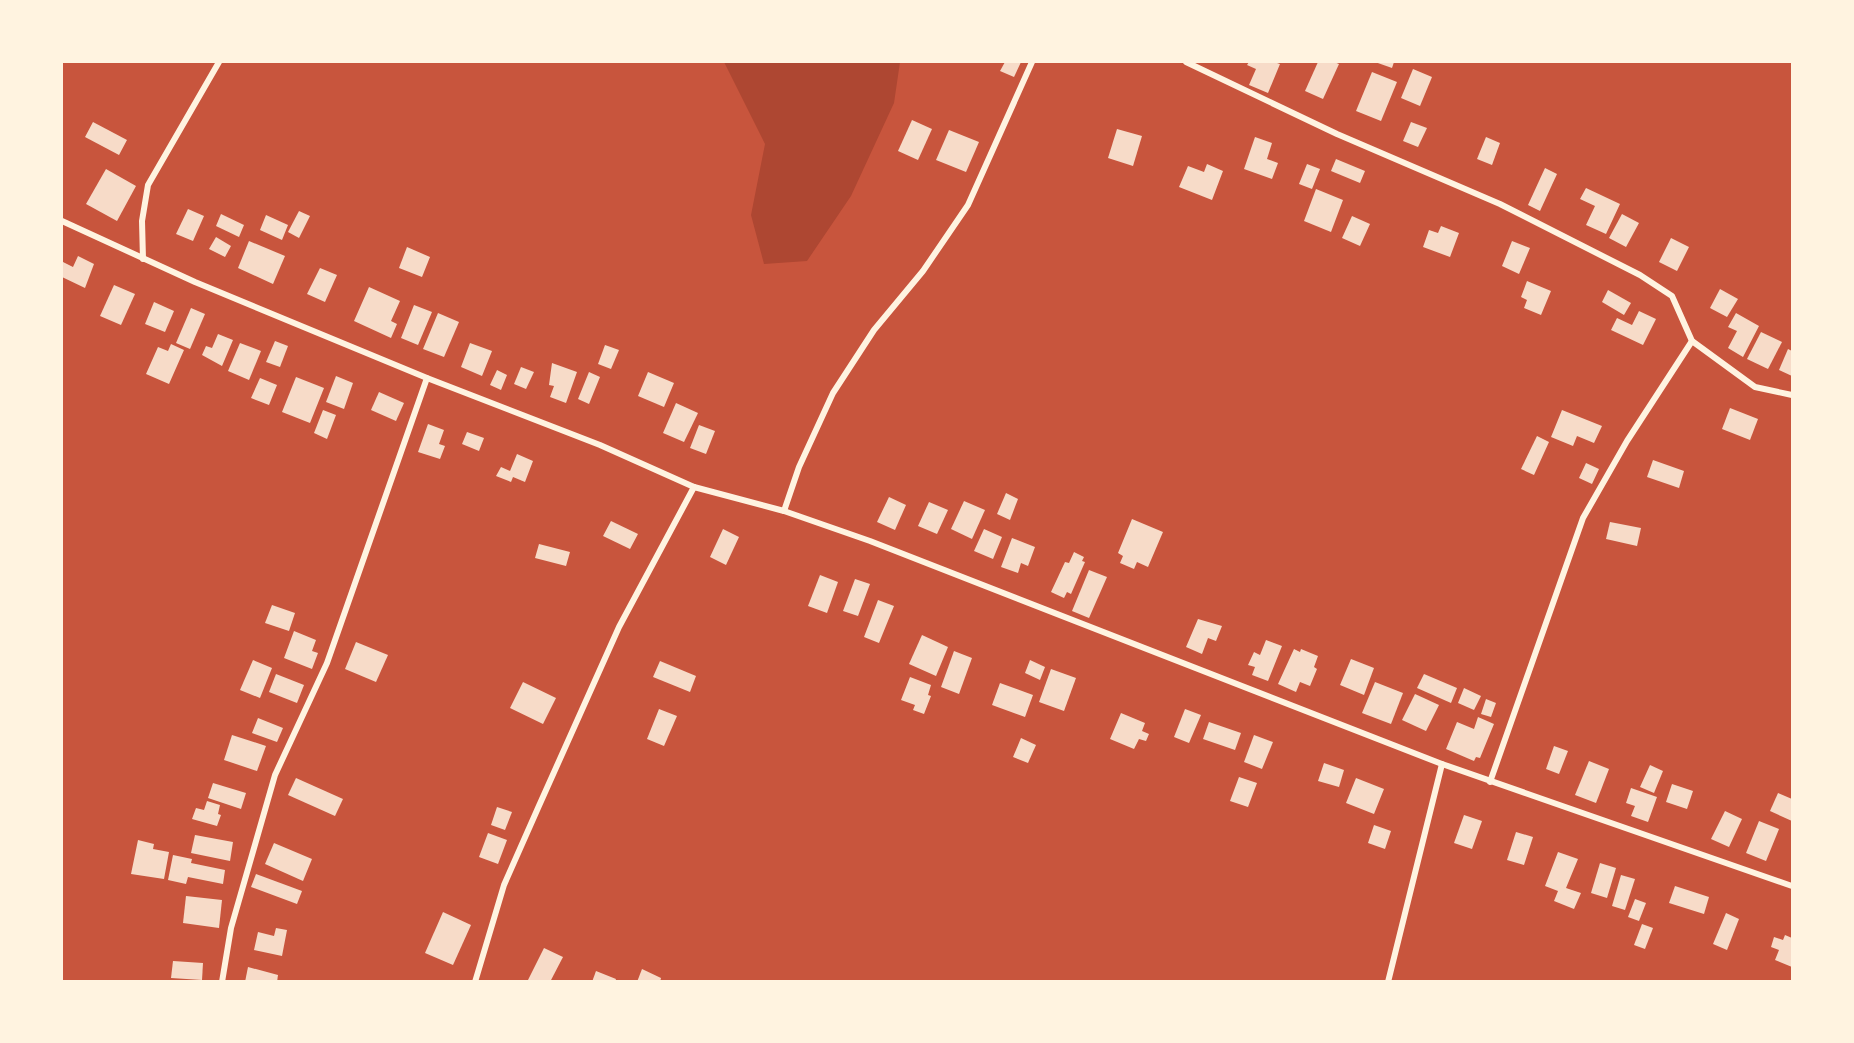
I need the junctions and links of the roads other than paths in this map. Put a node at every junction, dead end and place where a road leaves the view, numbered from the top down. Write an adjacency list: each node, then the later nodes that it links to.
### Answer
1 (219, 62): 5 (street)
2 (1032, 62): 10 (street)
3 (1186, 62): 6 (street)
4 (62, 220): 5 (street)
5 (143, 259): 7 (street)
6 (1692, 341): 8 (street); 12 (street)
7 (427, 378): 9 (street); 14 (street)
8 (1792, 395)
9 (694, 487): 10 (street); 15 (street)
10 (784, 511): 11 (street)
11 (1442, 764): 12 (street); 16 (street)
12 (1490, 782): 13 (street)
13 (1792, 886)
14 (222, 981)
15 (475, 981)
16 (1388, 981)

